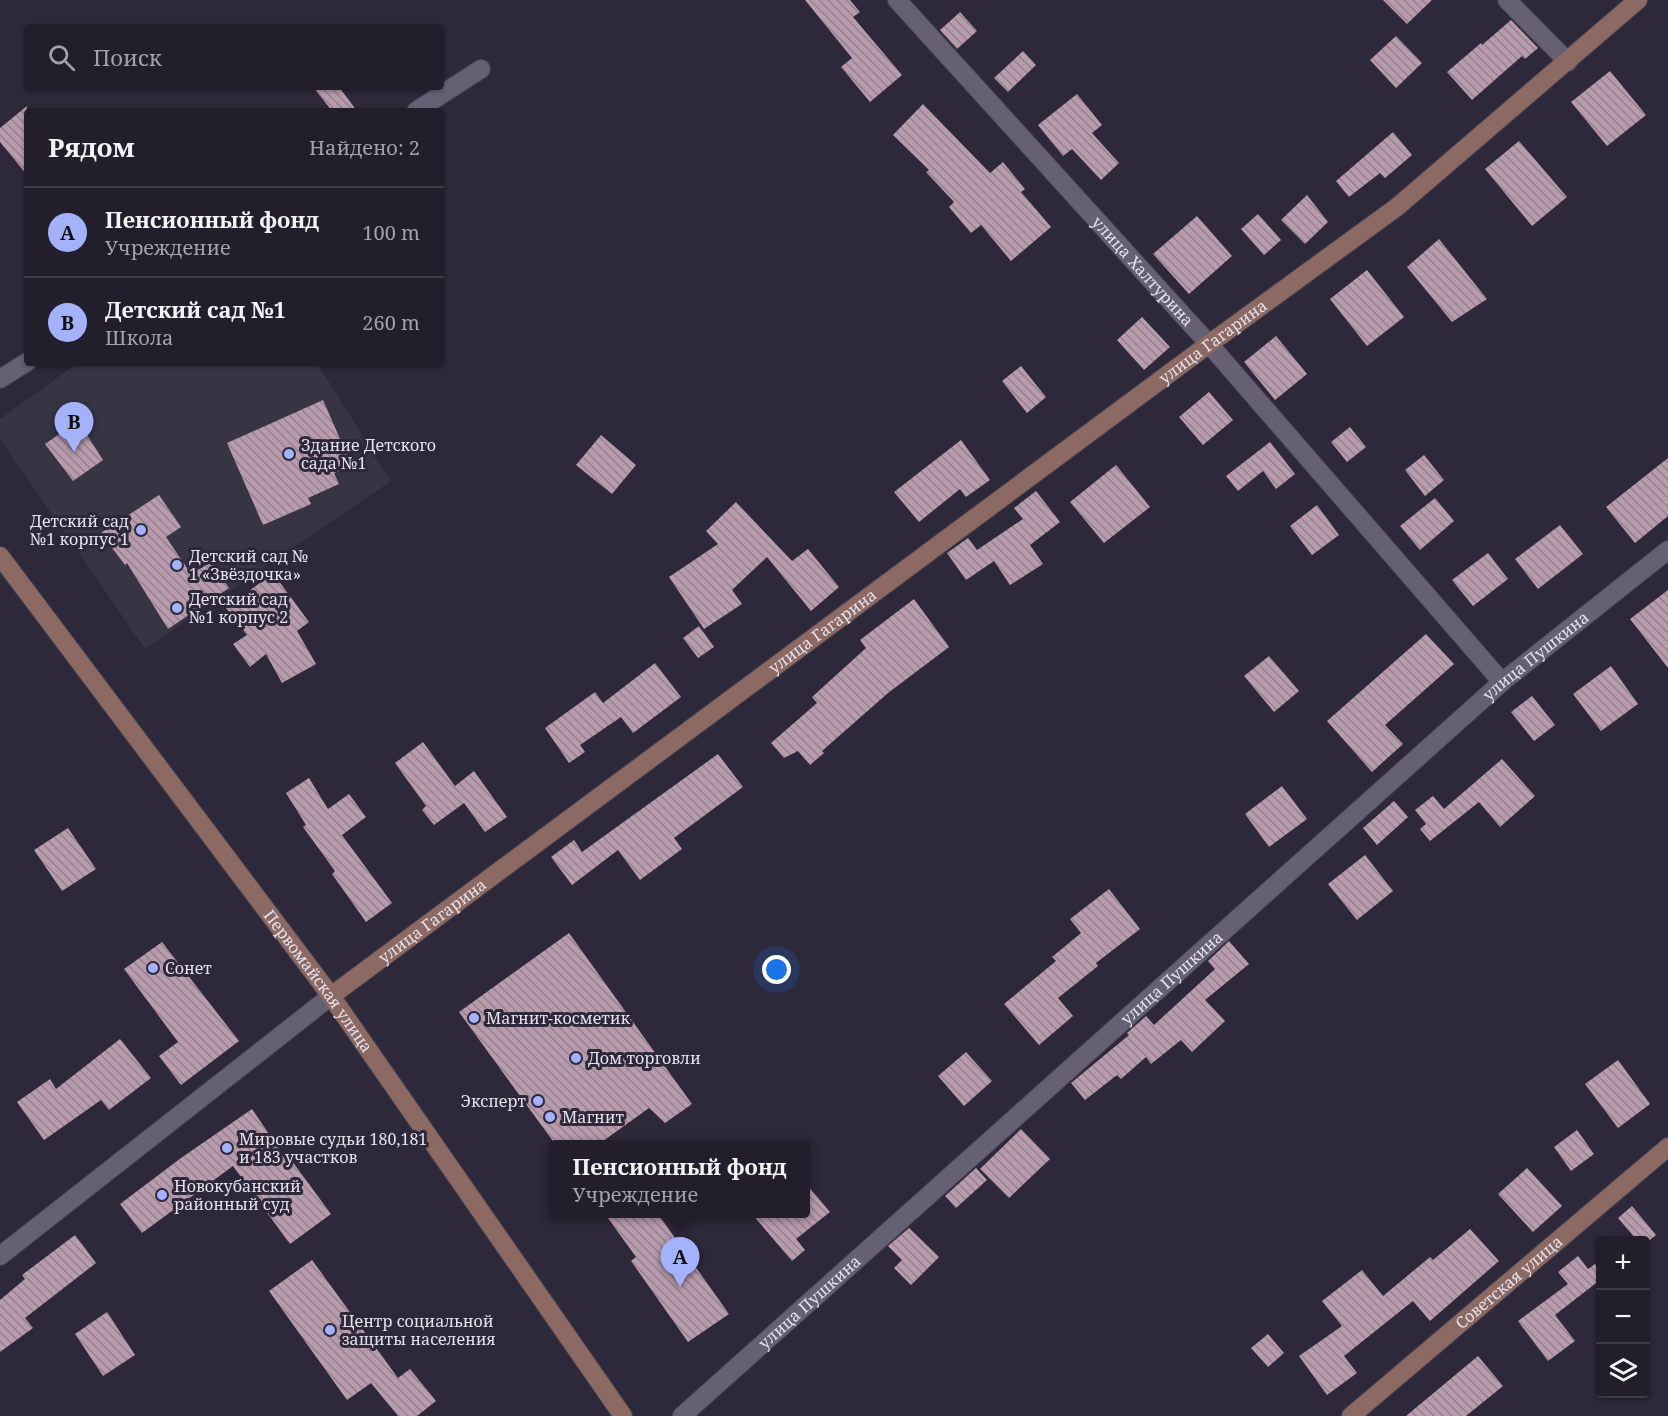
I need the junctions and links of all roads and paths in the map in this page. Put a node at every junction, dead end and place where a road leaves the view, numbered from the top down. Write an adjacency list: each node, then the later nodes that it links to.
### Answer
1 (897, 0): 7 (street, улица Халтурина)
2 (1507, 0): 4 (street)
3 (1638, 0): 4 (street, улица Гагарина)
4 (1568, 62): 7 (street, улица Гагарина)
5 (481, 69): 6 (street)
6 (421, 108)
7 (1209, 344): 12 (street, улица Халтурина); 13 (street, улица Гагарина)
8 (24, 364): 9 (street)
9 (0, 379)
10 (1668, 550): 12 (street, улица Пушкина)
11 (0, 556): 13 (street, Первомайская улица)
12 (1502, 682): 17 (street, улица Пушкина)
13 (331, 996): 15 (street, улица Гагарина); 16 (street, Первомайская улица)
14 (1668, 1147): 18 (street, Советская улица)
15 (0, 1256)
16 (623, 1416)
17 (682, 1416)
18 (1351, 1416)

